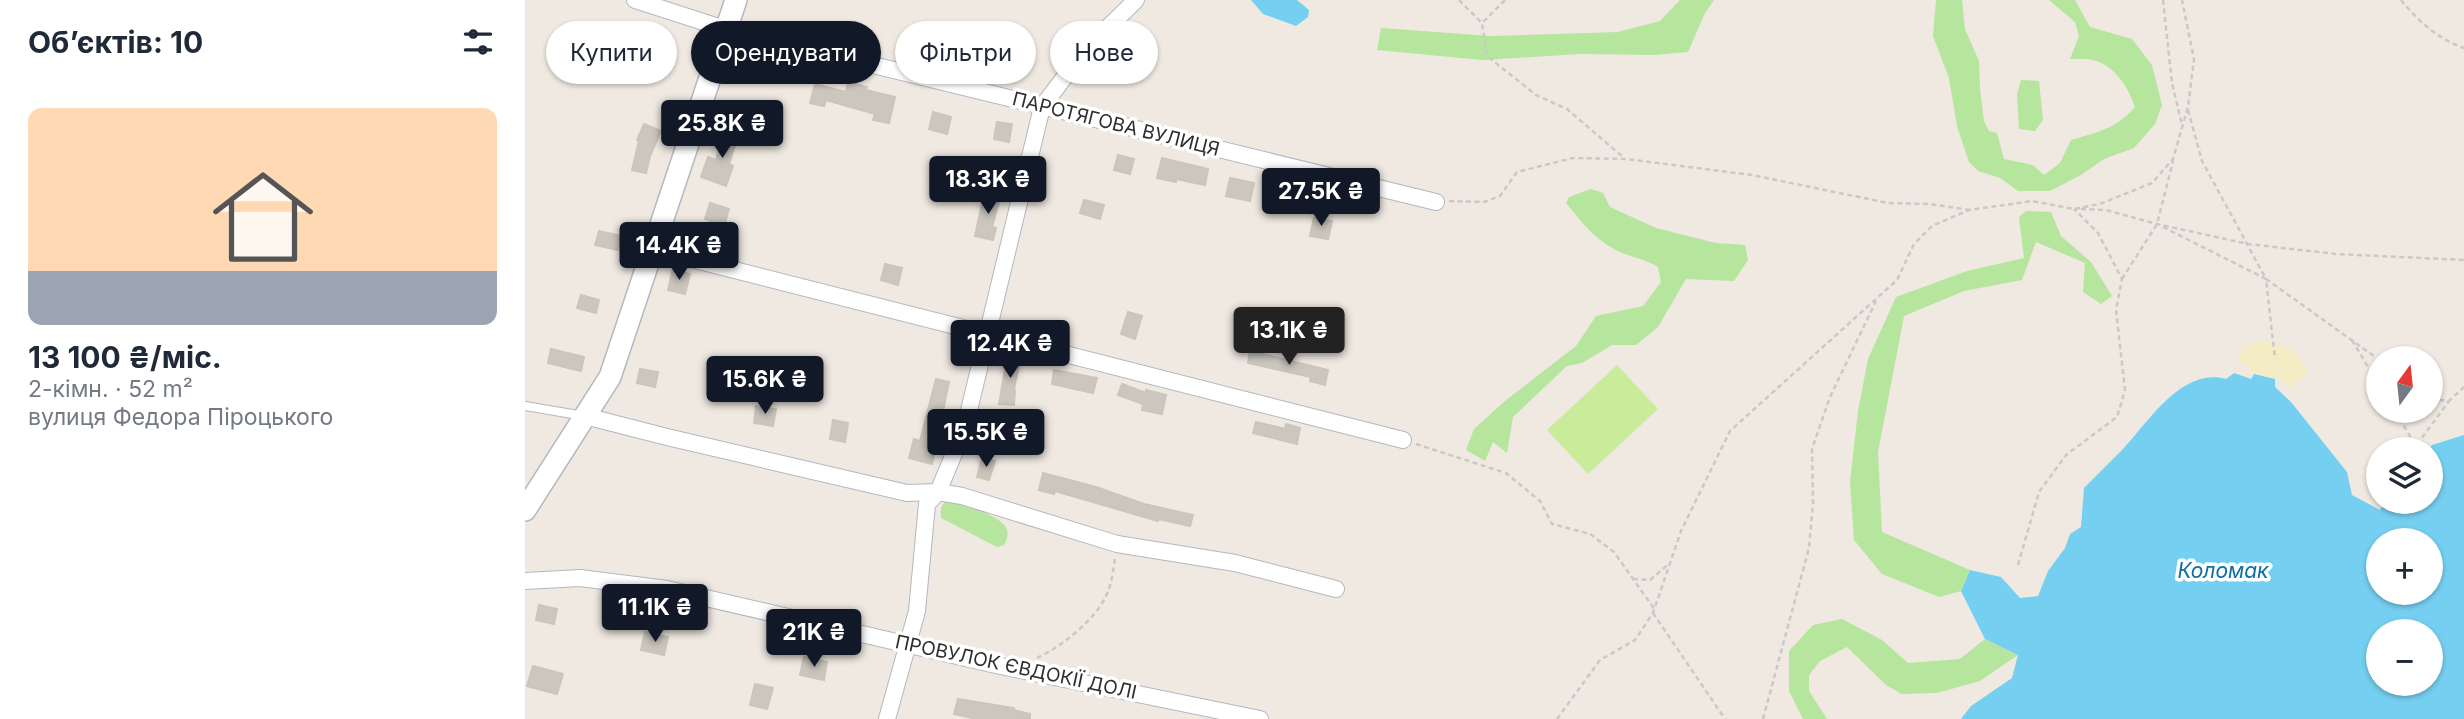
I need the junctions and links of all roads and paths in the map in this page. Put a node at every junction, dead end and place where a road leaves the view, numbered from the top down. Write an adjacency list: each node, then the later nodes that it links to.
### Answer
1 (635, 0): 9 (street, ПАРОТЯГОВА ВУЛИЦЯ)
2 (736, 0): 10 (street)
3 (1136, 0): 15 (street)
4 (1459, 0): 11 (path)
5 (1505, 0): 11 (path)
6 (2164, 0): 17 (path)
7 (2182, 0): 16 (path)
8 (2401, 0): 12 (path)
9 (700, 21)
10 (728, 21)
11 (1482, 23): 18 (path)
12 (2464, 48)
13 (881, 67): 15 (street, ПАРОТЯГОВА ВУЛИЦЯ)
14 (707, 84): 25 (street)
15 (1042, 107): 20 (street, ПАРОТЯГОВА ВУЛИЦЯ); 30 (street)
16 (2188, 107): 17 (path); 24 (path)
17 (2182, 127): 19 (path)
18 (1626, 159): 20 (path); 21 (path)
19 (2173, 159): 22 (path); 23 (path)
20 (1436, 202)
21 (1969, 209): 22 (path); 29 (path)
22 (2074, 209): 23 (path); 27 (path)
23 (2157, 224): 24 (path); 27 (path); 28 (path)
24 (2248, 244): 26 (path); 28 (path)
25 (652, 248): 30 (street); 40 (street)
26 (2464, 260)
27 (2122, 279): 48 (path)
28 (2266, 279): 31 (path); 33 (path)
29 (1877, 299): 47 (path); 59 (path)
30 (987, 333): 43 (street); 44 (street)
31 (2350, 337): 32 (path); 34 (path)
32 (2366, 350)
33 (2276, 359)
34 (2366, 364)
35 (2464, 387): 37 (path)
36 (2443, 400): 37 (path)
37 (2449, 401): 39 (path)
38 (525, 407): 40 (lane)
39 (2443, 409)
40 (585, 416): 44 (street); 45 (street)
41 (2403, 424): 42 (path)
42 (2432, 424)
43 (1403, 440): 49 (path)
44 (938, 492): 46 (street); 53 (street)
45 (525, 510)
46 (1117, 544): 51 (street); 54 (path)
47 (1670, 563): 49 (path); 52 (path)
48 (2018, 565)
49 (1633, 579): 52 (path)
50 (525, 581): 53 (street, ПРОВУЛОК ЄВДОКІЇ ДОЛІ)
51 (1336, 589)
52 (1654, 611): 57 (path); 58 (path)
53 (907, 643): 55 (street); 56 (street, ПРОВУЛОК ЄВДОКІЇ ДОЛІ)
54 (1035, 659)
55 (887, 719)
56 (1260, 719)
57 (1557, 719)
58 (1725, 719)
59 (1763, 719)

